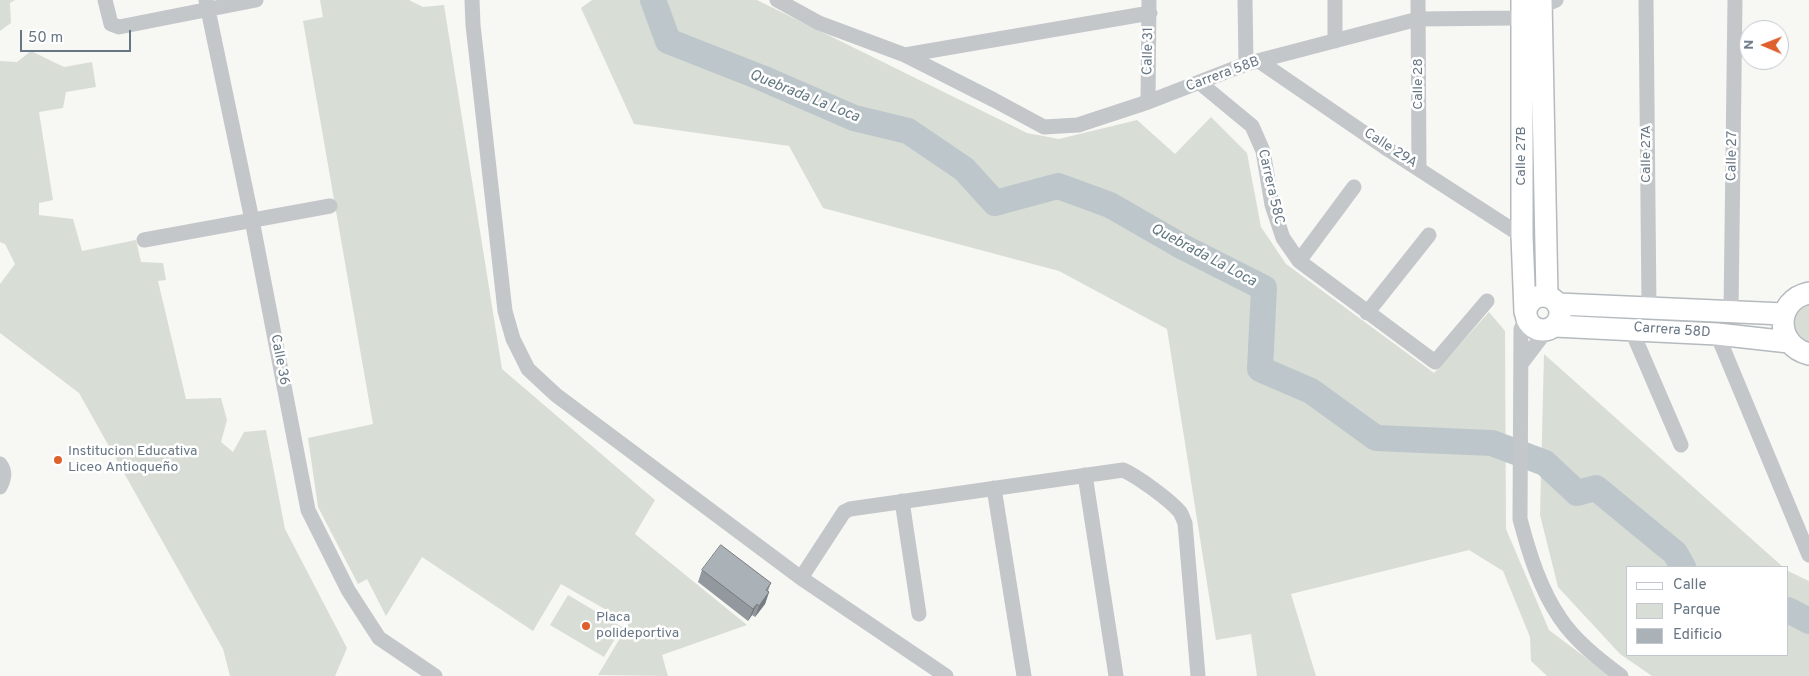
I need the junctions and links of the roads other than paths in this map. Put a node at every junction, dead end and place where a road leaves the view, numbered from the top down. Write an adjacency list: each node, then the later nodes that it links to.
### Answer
1 (105, 0): 11 (street)
2 (256, 0): 11 (street)
3 (472, 0): 48 (street)
4 (777, 0): 15 (street, Carrera 58B)
5 (1245, 0): 16 (street)
6 (1335, 0): 14 (street)
7 (1418, 0): 13 (street, Calle 28)
8 (1646, 0): 30 (street, Calle 27A)
9 (1735, 0): 31 (street, Calle 27)
10 (1536, 4): 13 (street, Carrera 58B); 24 (main road, Calle 27B); 28 (main road, Calle 27B)
11 (207, 5): 22 (street, Calle 36)
12 (1149, 6): 15 (street); 18 (street, Calle 31)
13 (1418, 19): 14 (street, Carrera 58B); 19 (street, Calle 28)
14 (1335, 41): 16 (street, Carrera 58B)
15 (905, 55): 18 (street, Carrera 58B)
16 (1253, 63): 17 (street, Carrera 58B); 19 (street, Calle 29A)
17 (1200, 83): 18 (street, Carrera 58B); 26 (street, Carrera 58C)
18 (1148, 102)
19 (1419, 169): 24 (street, Calle 29A)
20 (1354, 187): 26 (street)
21 (330, 206): 22 (street)
22 (252, 220): 25 (street); 50 (street, Calle 36)
23 (1429, 235): 32 (street)
24 (1522, 236): 34 (main road, Calle 27B)
25 (144, 240)
26 (1299, 261): 32 (street, Carrera 58C)
27 (1809, 293): 33 (main road)
28 (1552, 300): 30 (main road, Carrera 58D); 34 (main road); 35 (main road)
29 (1487, 301): 32 (street, Carrera 58C)
30 (1649, 307): 31 (main road, Carrera 58D)
31 (1731, 311): 33 (main road, Carrera 58D)
32 (1367, 313)
33 (1784, 314): 38 (main road)
34 (1526, 315): 35 (main road); 40 (street, Calle 27B)
35 (1551, 328): 36 (main road, Carrera 58D); 40 (street)
36 (1631, 329): 37 (main road, Carrera 58D); 41 (street)
37 (1717, 334): 38 (main road, Carrera 58D); 47 (street)
38 (1789, 342): 39 (main road)
39 (1809, 354)
40 (1521, 364): 55 (street, Calle 27B)
41 (1682, 445)
42 (0, 464): 44 (street)
43 (1085, 475): 45 (street); 53 (street); 54 (street)
44 (0, 487)
45 (994, 488): 46 (street); 52 (street)
46 (902, 501): 48 (street); 49 (street)
47 (1809, 555)
48 (801, 578): 51 (street)
49 (919, 614)
50 (435, 676)
51 (946, 676)
52 (1024, 676)
53 (1116, 676)
54 (1198, 676)
55 (1622, 676)

